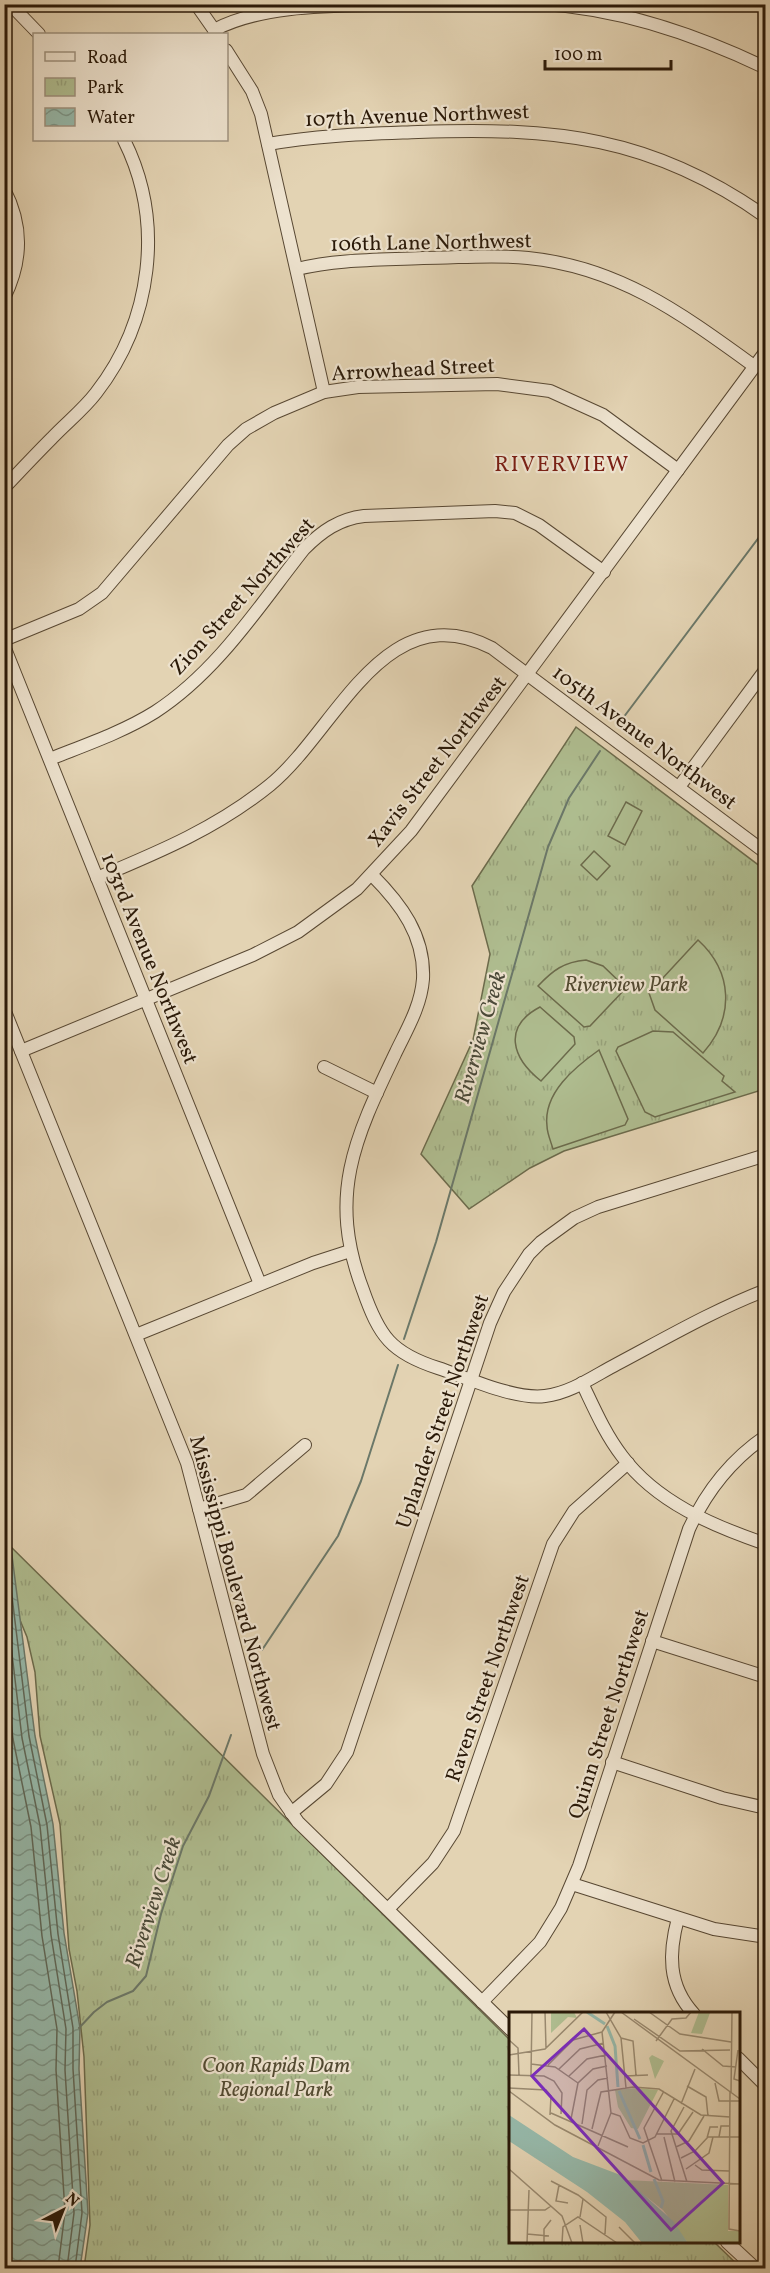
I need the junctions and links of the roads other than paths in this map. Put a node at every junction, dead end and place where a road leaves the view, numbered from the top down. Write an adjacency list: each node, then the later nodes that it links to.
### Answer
1 (10, 4): 6 (street)
2 (196, 4): 5 (street)
3 (412, 4): 5 (street)
4 (545, 4): 8 (street)
5 (215, 32)
6 (38, 33)
7 (228, 53): 10 (street)
8 (765, 68)
9 (124, 141): 19 (street)
10 (268, 144): 12 (street, 107th Avenue Northwest); 13 (street)
11 (4, 189): 14 (street)
12 (765, 217)
13 (297, 269): 16 (street, 106th Lane Northwest); 17 (street)
14 (4, 298)
15 (765, 351): 16 (street, Xavis Street Northwest)
16 (754, 366): 18 (street, Xavis Street Northwest)
17 (324, 392): 18 (street, Arrowhead Street); 21 (street, Arrowhead Street)
18 (678, 470): 20 (street, Xavis Street Northwest)
19 (4, 488)
20 (604, 572): 24 (street, Xavis Street Northwest); 27 (street, Zion Street Northwest)
21 (4, 640)
22 (4, 646): 27 (street, 103rd Avenue Northwest)
23 (765, 669): 25 (street)
24 (529, 675): 28 (street, 105th Avenue Northwest); 30 (street, Xavis Street Northwest); 31 (street, 105th Avenue Northwest)
25 (754, 685): 26 (street); 28 (street)
26 (765, 693)
27 (50, 759): 31 (street, 103rd Avenue Northwest)
28 (679, 787): 29 (street, 105th Avenue Northwest)
29 (765, 853)
30 (372, 875): 32 (street, Xavis Street Northwest); 36 (street)
31 (97, 878): 32 (street, 103rd Avenue Northwest)
32 (146, 999): 34 (street, Xavis Street Northwest); 39 (street, 103rd Avenue Northwest)
33 (4, 1009): 34 (street, Mississippi Boulevard Northwest)
34 (21, 1051): 41 (street, Mississippi Boulevard Northwest)
35 (324, 1067): 36 (street)
36 (377, 1093): 38 (street)
37 (765, 1155): 42 (street, Uplander Street Northwest)
38 (350, 1251): 39 (street); 42 (street)
39 (260, 1284): 41 (street)
40 (765, 1290): 43 (street)
41 (136, 1335): 47 (street, Mississippi Boulevard Northwest)
42 (471, 1379): 43 (street); 54 (street, Uplander Street Northwest)
43 (582, 1383): 46 (street)
44 (765, 1436): 48 (street, Quinn Street Northwest)
45 (305, 1445): 47 (street)
46 (628, 1463): 48 (street); 56 (street, Raven Street Northwest)
47 (199, 1509): 54 (street, Mississippi Boulevard Northwest)
48 (695, 1515): 49 (street); 50 (street, Quinn Street Northwest)
49 (765, 1544)
50 (652, 1641): 51 (street); 52 (street, Quinn Street Northwest)
51 (765, 1677)
52 (612, 1762): 53 (street); 55 (street, Quinn Street Northwest)
53 (765, 1808)
54 (291, 1813): 56 (street, Mississippi Boulevard Northwest)
55 (572, 1884): 57 (street); 59 (street, Quinn Street Northwest)
56 (388, 1910): 59 (street, Mississippi Boulevard Northwest)
57 (678, 1918): 58 (street); 60 (street)
58 (765, 1937)
59 (482, 2002): 61 (street, Mississippi Boulevard Northwest)
60 (693, 2012)
61 (509, 2029)
62 (740, 2060): 63 (street)
63 (765, 2086)
64 (729, 2243): 65 (street)
65 (755, 2268)

